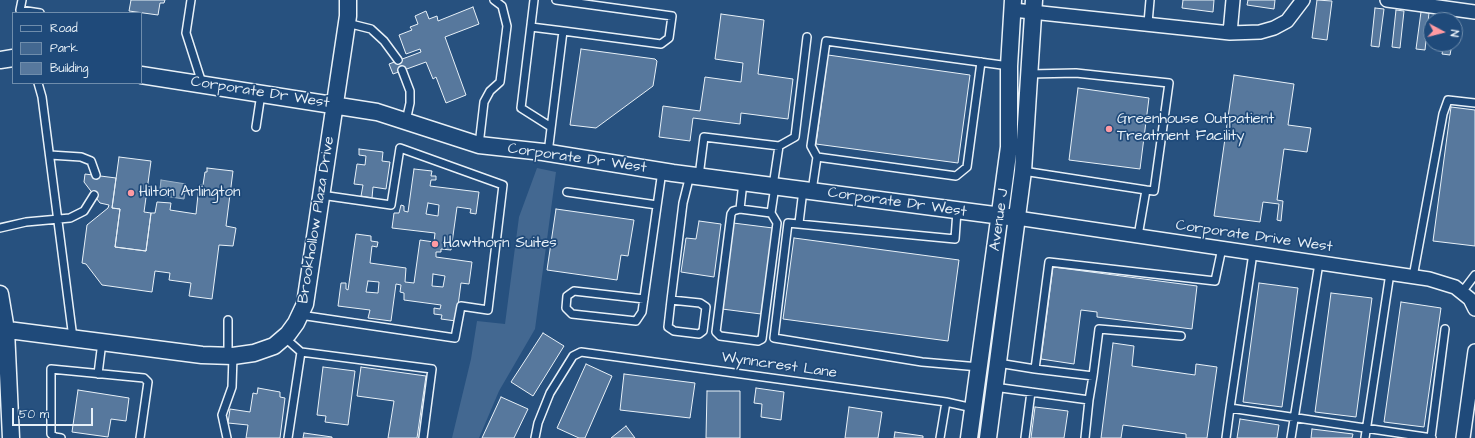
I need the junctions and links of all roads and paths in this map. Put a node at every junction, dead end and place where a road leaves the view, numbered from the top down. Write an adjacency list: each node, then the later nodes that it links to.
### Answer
1 (22, 0): 13 (lane)
2 (191, 0): 30 (lane)
3 (348, 0): 15 (street, Brookhollow Plaza Drive)
4 (494, 0): 37 (lane)
5 (534, 0): 17 (lane)
6 (556, 0): 18 (lane)
7 (1150, 0): 16 (lane)
8 (1233, 0): 19 (street)
9 (1303, 0): 19 (street)
10 (1387, 0): 14 (street)
11 (1013, 5): 12 (street); 25 (street, Avenue J)
12 (1033, 6): 16 (street); 27 (street, Avenue J)
13 (33, 12)
14 (1475, 12)
15 (347, 23): 23 (lane); 33 (street, Brookhollow Plaza Drive)
16 (1148, 23): 19 (street)
17 (531, 27): 18 (lane); 36 (lane)
18 (563, 31): 36 (lane)
19 (1230, 33)
20 (807, 37): 38 (lane)
21 (12, 58): 22 (street)
22 (0, 60)
23 (398, 60)
24 (981, 62): 25 (lane); 41 (lane); 41 (lane)
25 (1008, 66): 57 (street, Avenue J)
26 (402, 70): 34 (lane)
27 (1030, 74): 43 (street, Avenue J); 48 (lane)
28 (142, 75): 30 (street, Corporate Dr West)
29 (38, 84): 40 (lane)
30 (202, 84): 31 (street, Corporate Dr West)
31 (261, 94): 33 (street, Corporate Dr West); 35 (lane)
32 (1475, 103): 68 (lane)
33 (335, 104): 34 (street, Corporate Dr West); 52 (street, Brookhollow Plaza Drive)
34 (406, 121): 37 (street, Corporate Dr West)
35 (256, 127)
36 (551, 127): 39 (lane)
37 (479, 145): 39 (street, Corporate Dr West)
38 (779, 146): 45 (lane); 47 (lane)
39 (548, 153): 42 (street, Corporate Dr West)
40 (50, 155): 44 (lane); 59 (lane)
41 (817, 157): 49 (lane)
42 (662, 171): 45 (street, Corporate Dr West); 53 (lane)
43 (1024, 171): 48 (lane); 58 (street, Avenue J)
44 (96, 175)
45 (694, 176): 46 (street, Corporate Dr West); 72 (lane)
46 (744, 182): 47 (street, Corporate Dr West); 54 (lane)
47 (774, 186): 49 (street, Corporate Dr West); 56 (lane)
48 (1146, 190): 62 (lane)
49 (808, 191): 55 (street, Corporate Dr West); 60 (lane)
50 (568, 192): 53 (lane)
51 (94, 195): 59 (lane)
52 (321, 195): 74 (street, Brookhollow Plaza Drive); 74 (lane)
53 (657, 205): 71 (lane)
54 (740, 209): 56 (lane); 56 (lane)
55 (957, 211): 57 (street, Corporate Dr West); 60 (lane)
56 (771, 213)
57 (1000, 216): 58 (street, Corporate Dr West); 86 (street, Avenue J)
58 (1017, 218): 62 (street, Corporate Drive West); 85 (street, Avenue J)
59 (58, 219): 61 (lane); 80 (lane)
60 (799, 223): 86 (lane)
61 (0, 228)
62 (1138, 236): 63 (street, Corporate Drive West)
63 (1222, 248): 64 (street, Corporate Drive West); 87 (lane)
64 (1253, 253): 65 (street, Corporate Drive West); 96 (lane)
65 (1319, 263): 66 (street, Corporate Drive West); 97 (lane)
66 (1390, 273): 68 (street, Corporate Drive West); 98 (lane)
67 (1475, 275): 69 (lane)
68 (1414, 276): 69 (street, Corporate Drive West)
69 (1462, 292): 73 (street, Corporate Drive West)
70 (0, 294): 76 (street)
71 (644, 299): 71 (lane)
72 (671, 300): 72 (lane)
73 (1475, 308)
74 (300, 315): 79 (street, Brookhollow Plaza Drive)
75 (228, 320): 84 (lane)
76 (3, 329): 80 (street, Brookhollow Plaza Drive); 99 (street)
77 (1445, 329): 114 (lane)
78 (1181, 336): 89 (lane)
79 (284, 337): 83 (lane); 84 (street, Brookhollow Plaza Drive)
80 (73, 338): 81 (street, Brookhollow Plaza Drive)
81 (102, 342): 84 (street, Brookhollow Plaza Drive); 88 (lane)
82 (1475, 351): 92 (street)
83 (301, 352): 103 (lane); 104 (lane)
84 (231, 356): 102 (lane)
85 (997, 363): 87 (lane); 90 (street, Avenue J)
86 (979, 367): 95 (street, Avenue J)
87 (1035, 369): 89 (lane)
88 (98, 374): 100 (lane); 101 (lane)
89 (1093, 376): 93 (lane)
90 (994, 387): 91 (lane); 108 (street, Avenue J)
91 (1031, 392): 93 (lane); 109 (lane)
92 (1472, 397): 115 (street)
93 (1089, 400): 110 (lane)
94 (946, 402): 95 (lane, Wynncrest Lane); 105 (lane, Wynncrest Lane); 106 (lane)
95 (973, 408): 107 (street, Avenue J)
96 (1230, 408): 97 (lane); 111 (lane)
97 (1294, 418): 98 (lane); 112 (lane)
98 (1366, 428): 113 (lane); 114 (lane)
99 (11, 438)
100 (61, 438)
101 (140, 438)
102 (227, 438)
103 (288, 438)
104 (423, 438)
105 (534, 438)
106 (940, 438)
107 (969, 438)
108 (988, 438)
109 (1026, 438)
110 (1085, 438)
111 (1226, 438)
112 (1291, 438)
113 (1365, 438)
114 (1431, 438)
115 (1463, 438)

